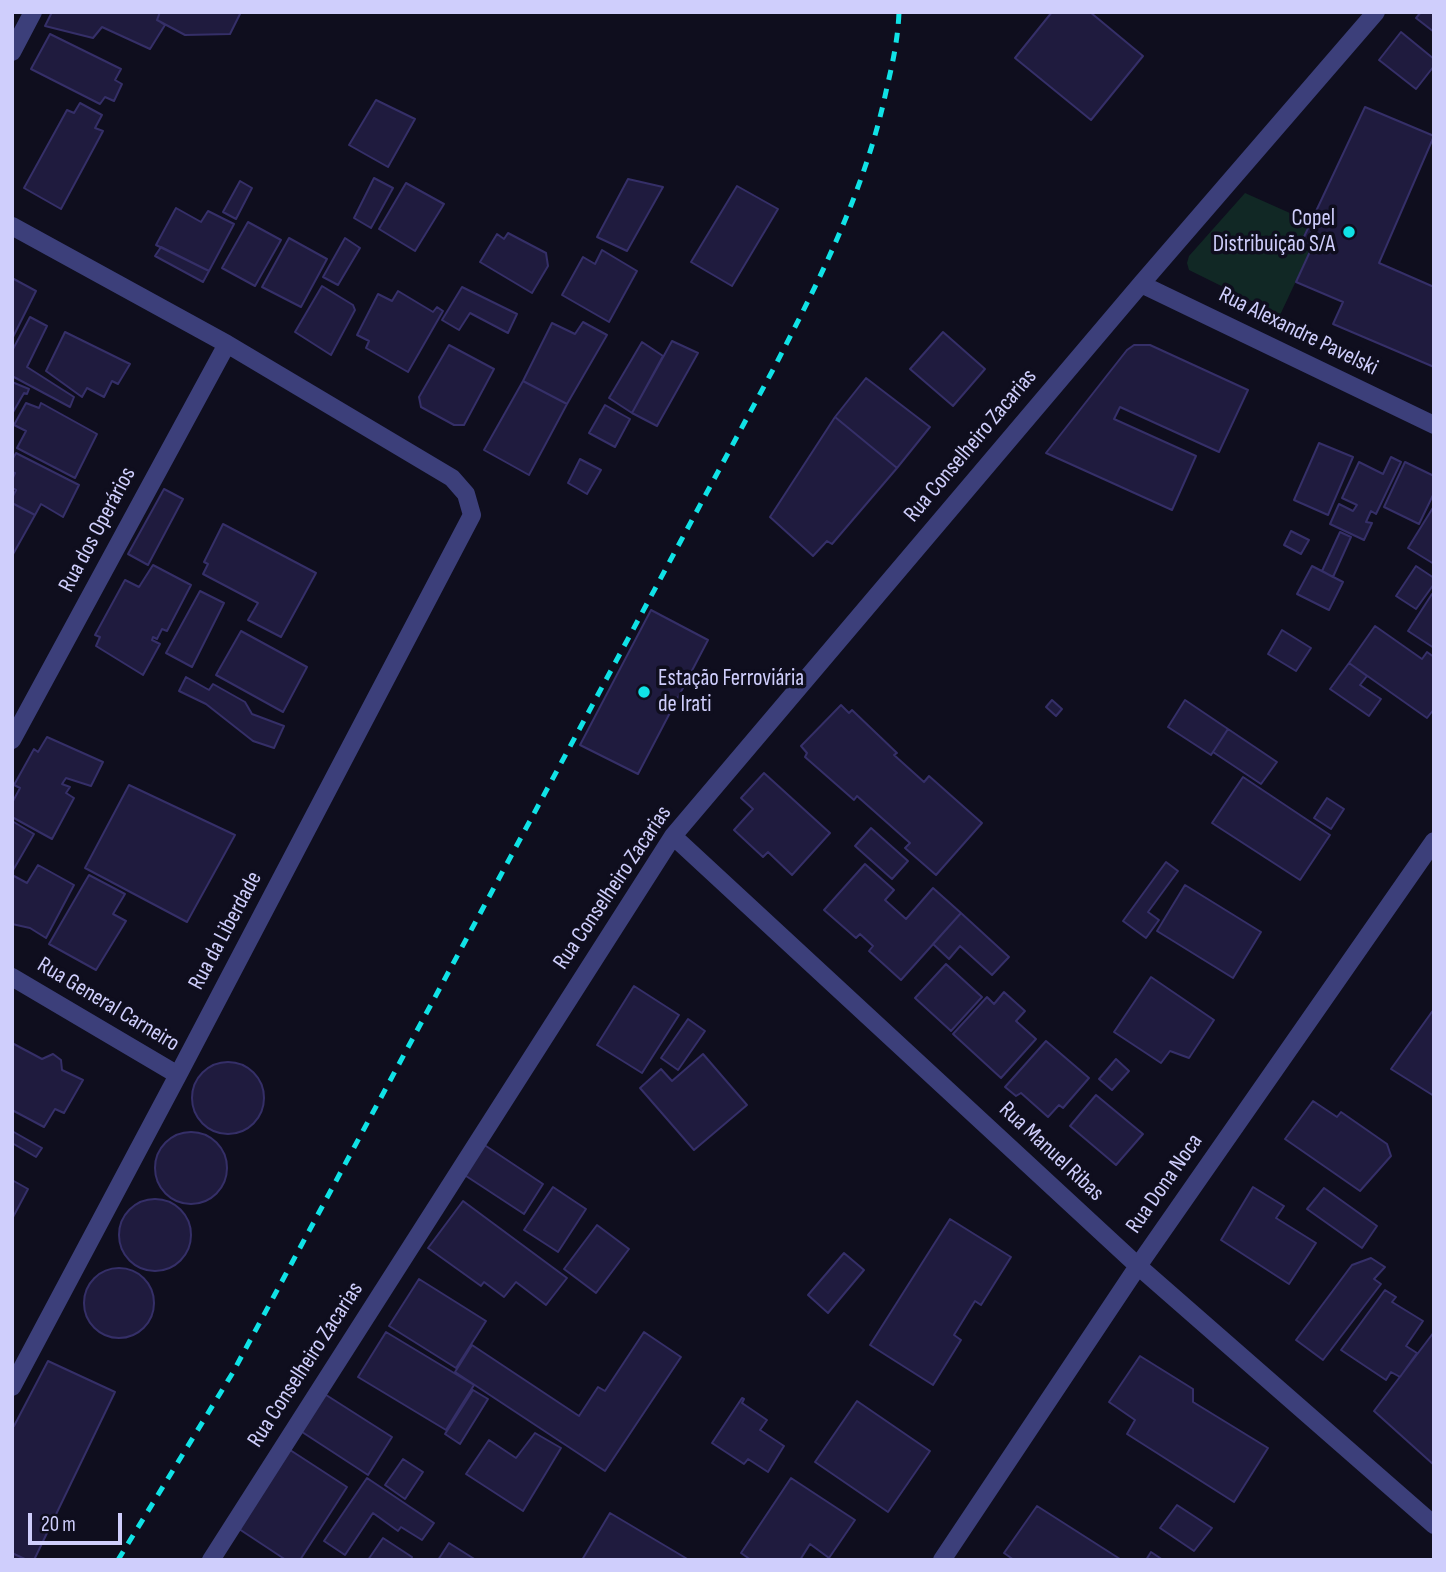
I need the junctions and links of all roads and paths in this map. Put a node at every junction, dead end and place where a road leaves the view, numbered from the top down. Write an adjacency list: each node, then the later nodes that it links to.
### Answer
1 (33, 12): 3 (street)
2 (1377, 12): 5 (street, Rua Conselheiro Zacarias)
3 (12, 52)
4 (12, 226): 6 (street)
5 (1141, 284): 7 (street, Rua Alexandre Pavelski); 9 (street, Rua Conselheiro Zacarias)
6 (227, 344): 8 (street, Rua dos Operários); 12 (street, Rua da Liberdade)
7 (1434, 425)
8 (12, 740)
9 (673, 836): 13 (street, Rua Manuel Ribas); 16 (street, Rua Conselheiro Zacarias)
10 (1434, 841): 13 (street, Rua Dona Noca)
11 (12, 977): 12 (street, Rua General Carneiro)
12 (178, 1075): 14 (street, Rua da Liberdade)
13 (1138, 1266): 15 (street, Rua Manuel Ribas); 17 (street, Rua Dona Noca)
14 (12, 1387)
15 (1434, 1525)
16 (211, 1560)
17 (942, 1560)

